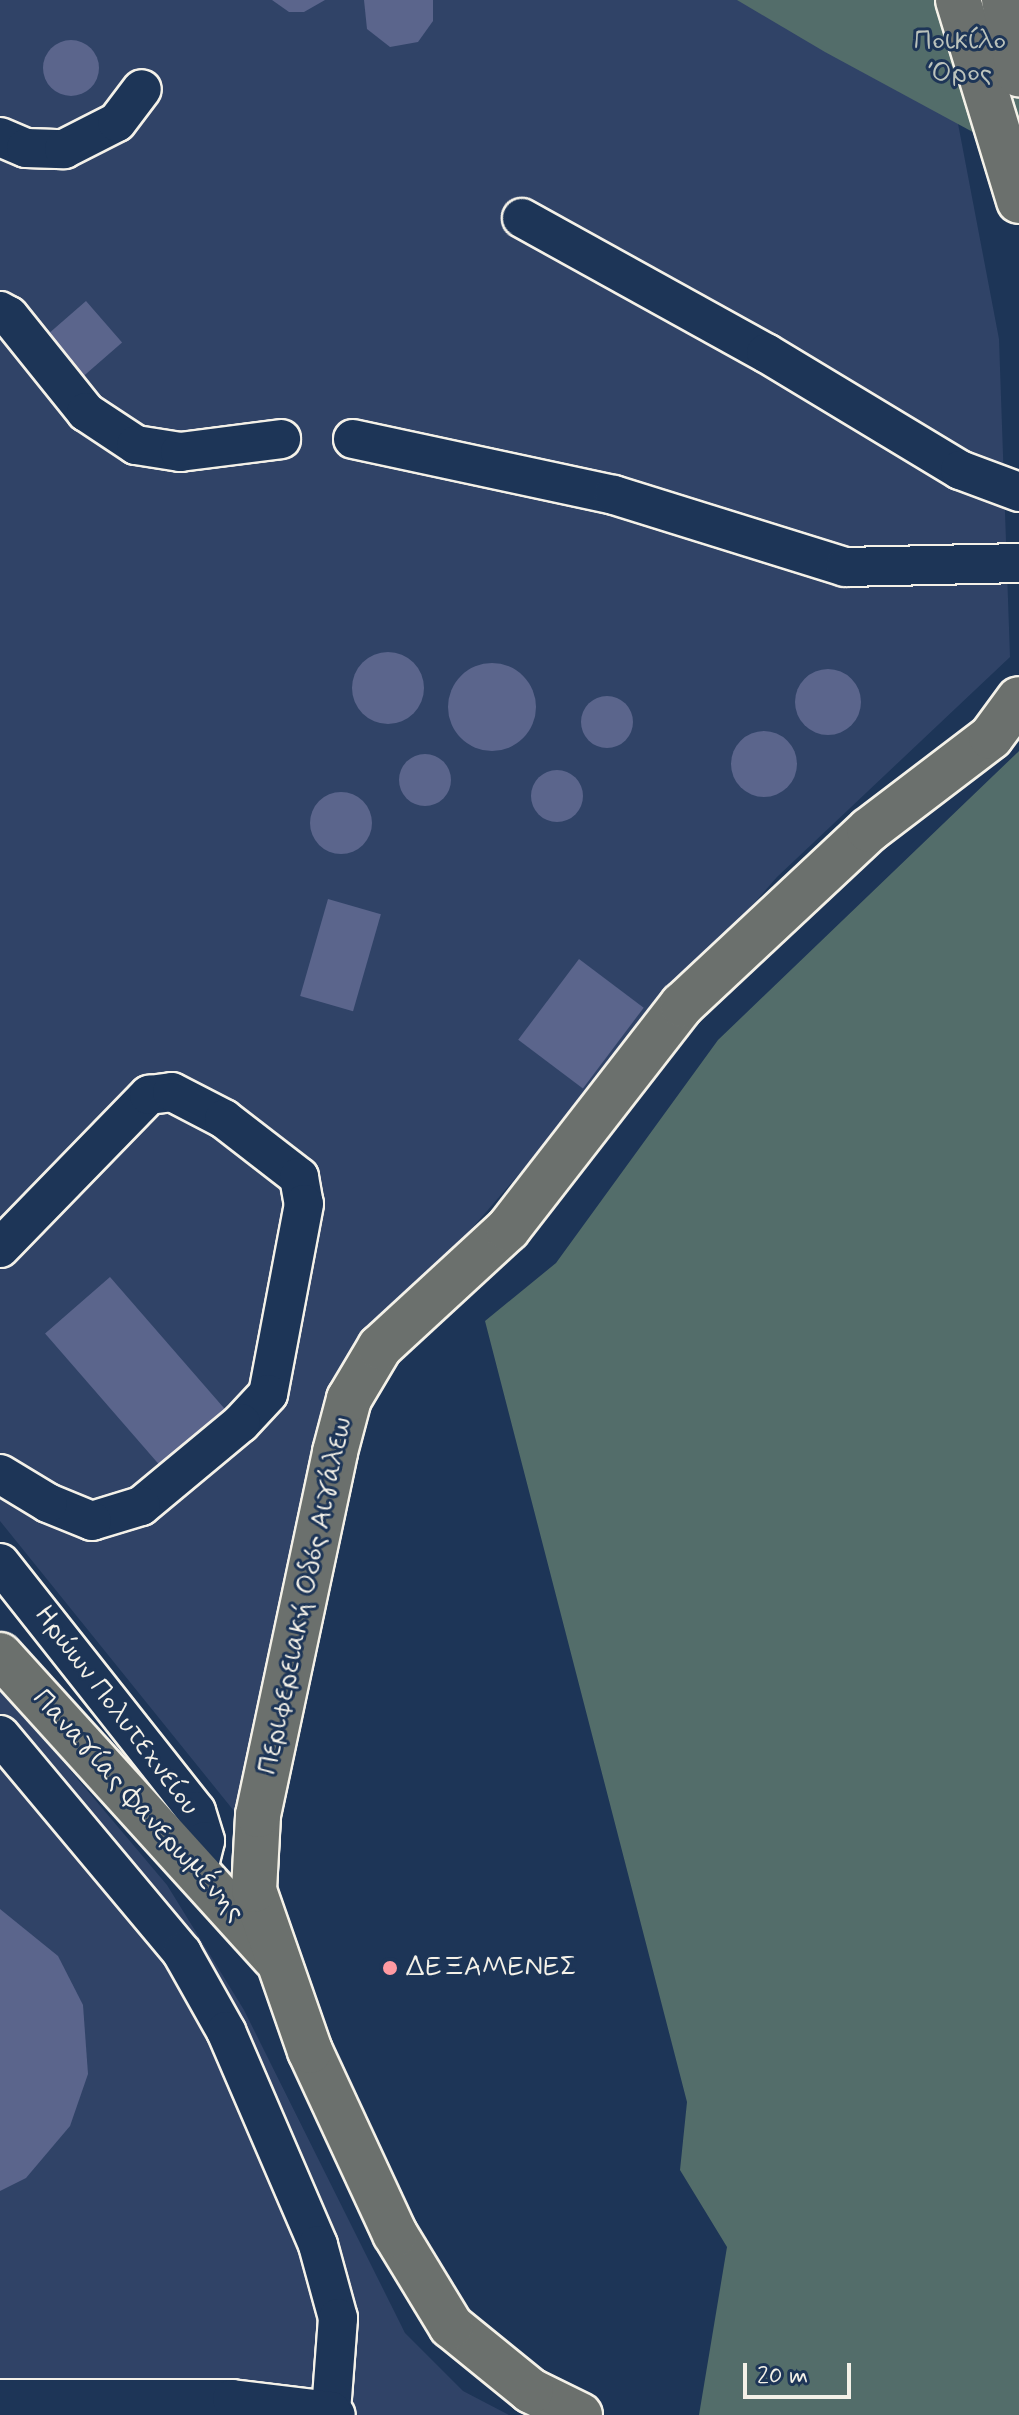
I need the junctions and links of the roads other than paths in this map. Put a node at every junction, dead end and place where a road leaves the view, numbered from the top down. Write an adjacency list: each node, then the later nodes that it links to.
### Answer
1 (958, 0): 6 (main road)
2 (1004, 0): 3 (main road)
3 (1019, 74)
4 (142, 89): 5 (street)
5 (0, 137)
6 (1019, 201)
7 (522, 218): 11 (street)
8 (0, 311): 9 (street)
9 (281, 439)
10 (353, 439): 12 (street)
11 (1019, 492)
12 (1019, 563)
13 (1019, 699): 20 (main road, Περιφερειακή Οδός Αιγάλεω)
14 (0, 1248): 15 (street)
15 (0, 1474)
16 (0, 1563): 19 (street, Ηρώων Πολυτεχνείου)
17 (0, 1655): 19 (main road, Παναγίας Φανερωμένης)
18 (0, 1735): 22 (street)
19 (198, 1869): 20 (main road, Παναγίας Φανερωμένης)
20 (274, 1957): 23 (main road, Περιφερειακή Οδός Αιγάλεω)
21 (0, 2399): 22 (street)
22 (334, 2413)
23 (580, 2415)

